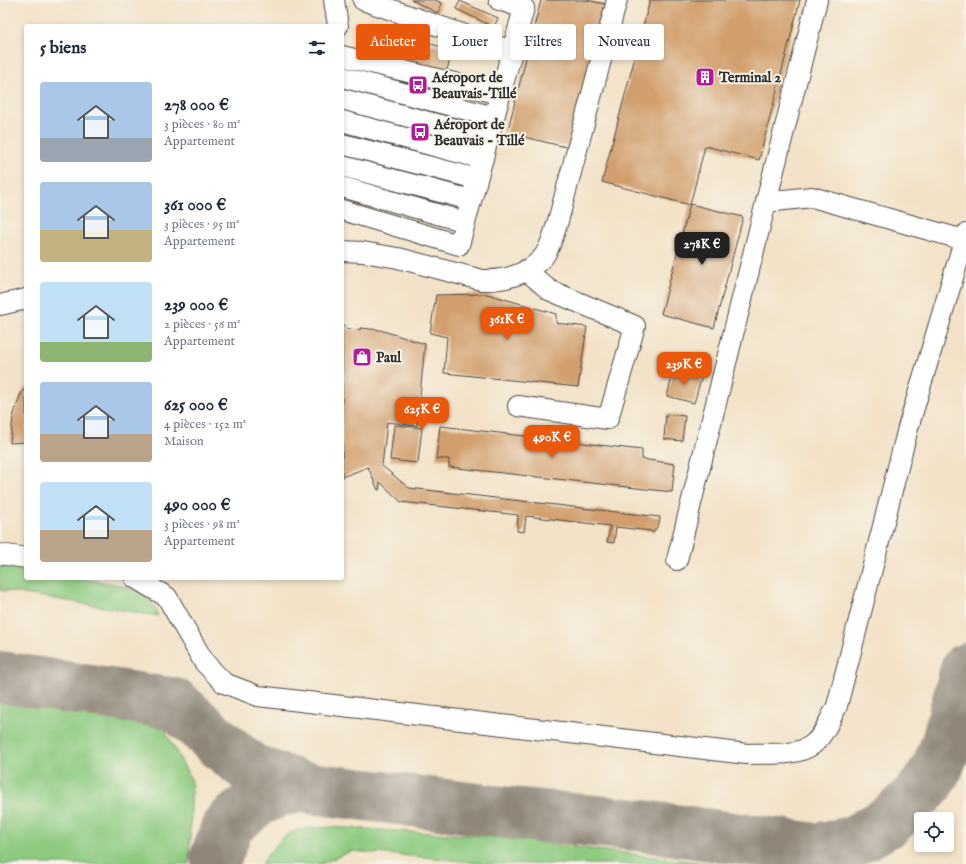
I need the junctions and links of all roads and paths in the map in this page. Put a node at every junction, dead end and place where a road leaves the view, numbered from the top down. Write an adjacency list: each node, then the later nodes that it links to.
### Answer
1 (334, 0): 6 (lane)
2 (363, 0): 8 (lane)
3 (499, 0): 7 (lane)
4 (617, 0): 28 (lane)
5 (817, 0): 23 (lane)
6 (338, 24)
7 (520, 24)
8 (510, 50)
9 (344, 56): 12 (lane)
10 (510, 58): 12 (lane)
11 (344, 78): 14 (lane)
12 (500, 94): 14 (lane)
13 (344, 100): 16 (lane)
14 (494, 117): 16 (lane)
15 (344, 122): 18 (lane)
16 (488, 138): 18 (lane)
17 (344, 145): 20 (lane)
18 (483, 159): 20 (lane)
19 (344, 167): 22 (lane)
20 (477, 180): 22 (lane)
21 (344, 189): 25 (lane)
22 (472, 200): 25 (lane)
23 (766, 202): 26 (lane); 34 (lane)
24 (344, 211): 25 (lane)
25 (465, 222)
26 (965, 237): 35 (lane)
27 (344, 251): 28 (lane)
28 (526, 270): 31 (lane)
29 (24, 299): 30 (lane)
30 (0, 305)
31 (518, 406)
32 (0, 554): 33 (lane)
33 (24, 558)
34 (677, 560)
35 (139, 580)

